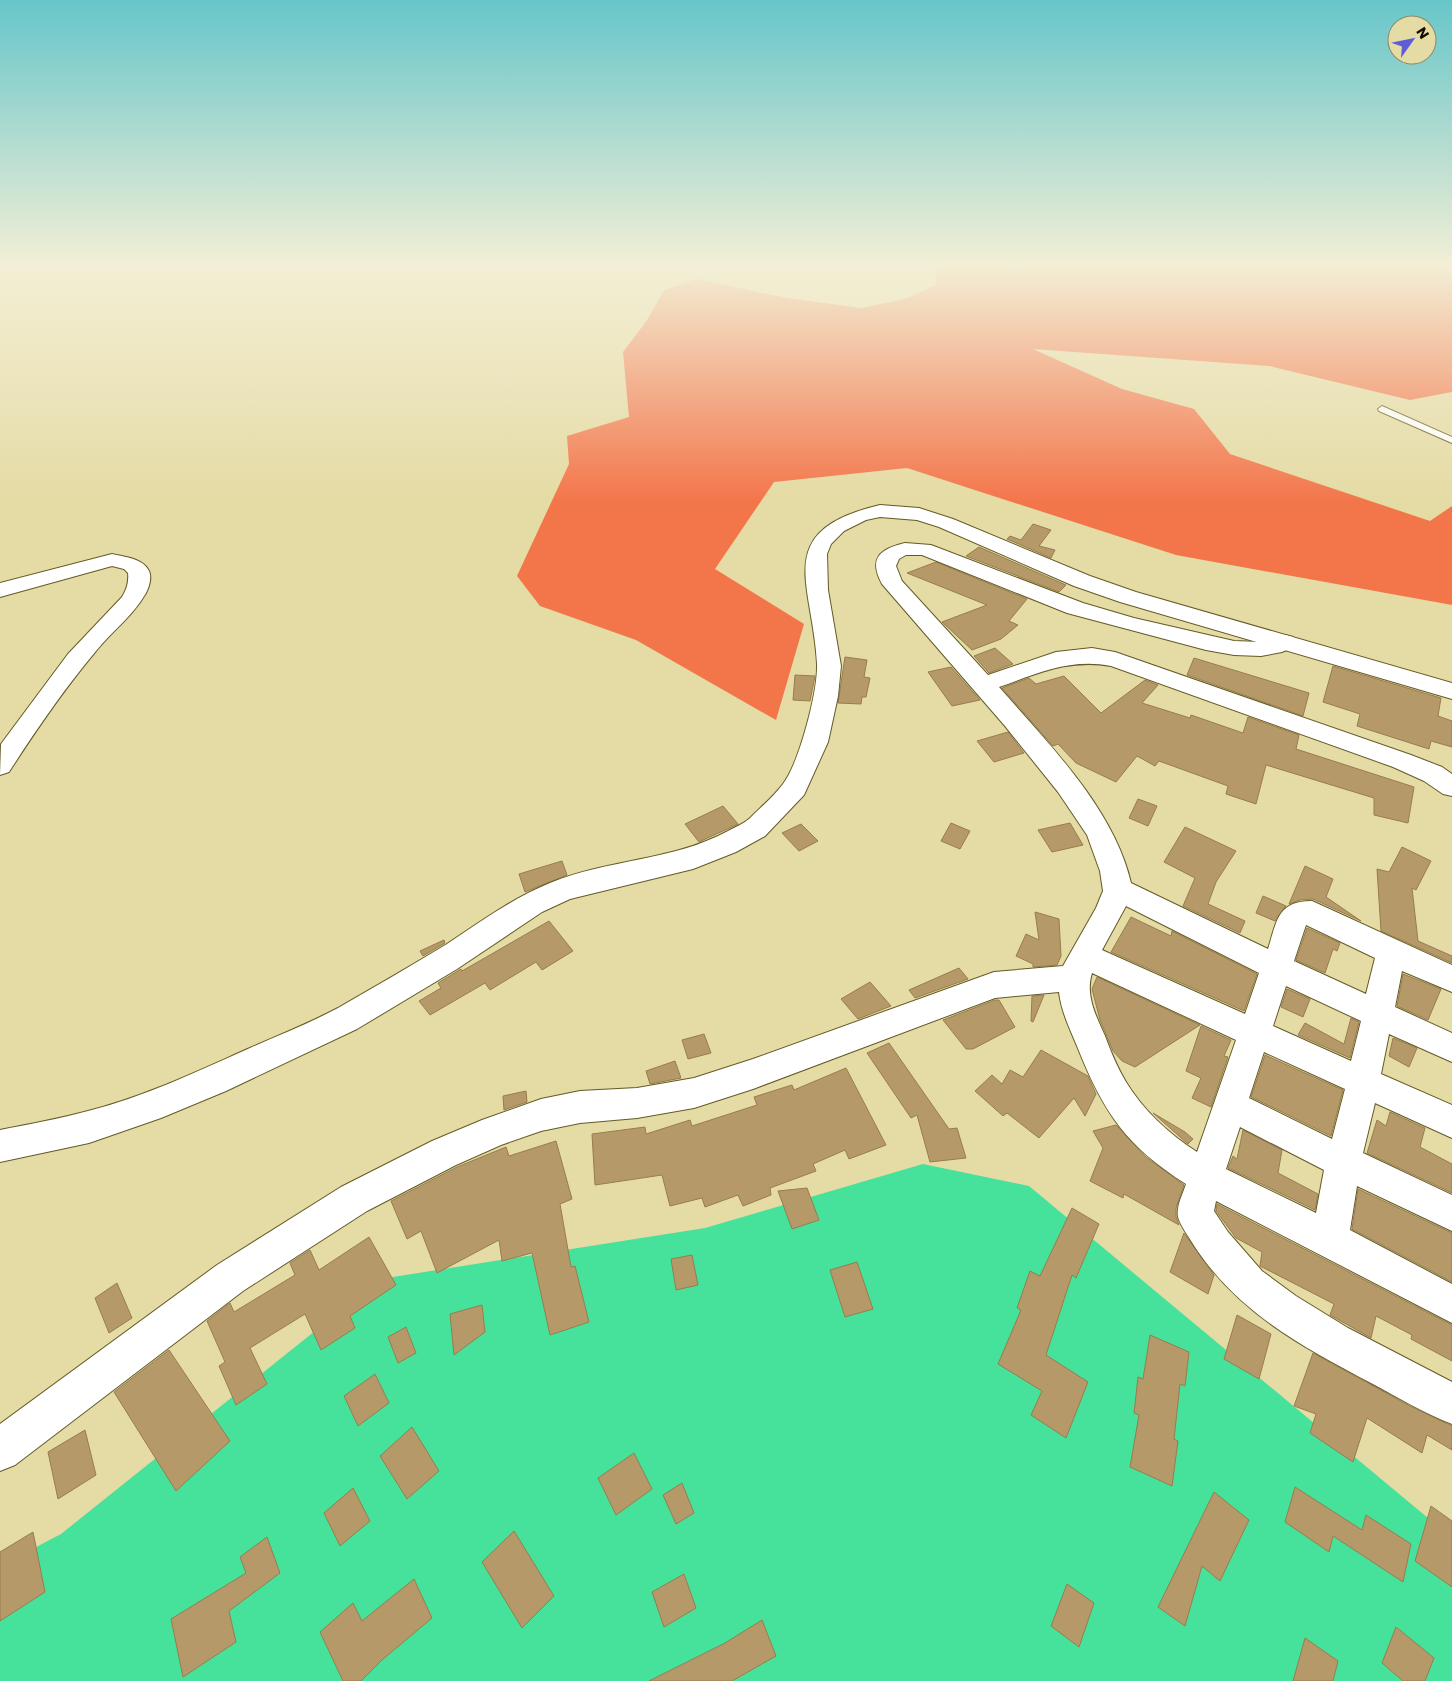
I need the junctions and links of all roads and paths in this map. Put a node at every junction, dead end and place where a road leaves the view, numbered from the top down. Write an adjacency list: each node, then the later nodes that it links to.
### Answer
1 (1382, 409): 2 (lane)
2 (1452, 440)
3 (0, 590): 7 (street)
4 (1285, 642): 5 (street); 6 (street); 20 (street)
5 (985, 684): 8 (street); 9 (street)
6 (1452, 691)
7 (0, 766)
8 (1452, 787)
9 (1117, 889): 11 (street); 12 (street)
10 (1390, 952): 12 (street); 13 (street); 14 (street)
11 (1079, 967): 15 (street); 22 (street); 27 (street)
12 (1278, 968): 14 (street); 15 (street)
13 (1452, 979)
14 (1376, 1015): 16 (street); 17 (street)
15 (1255, 1033): 17 (street); 18 (street)
16 (1452, 1048)
17 (1363, 1083): 19 (street); 21 (street)
18 (1231, 1106): 21 (street); 22 (street)
19 (1452, 1122)
20 (0, 1146)
21 (1343, 1162): 23 (street); 24 (street)
22 (1205, 1176): 24 (street); 26 (street)
23 (1452, 1212)
24 (1330, 1239): 25 (street)
25 (1452, 1304)
26 (1452, 1404)
27 (0, 1450)

